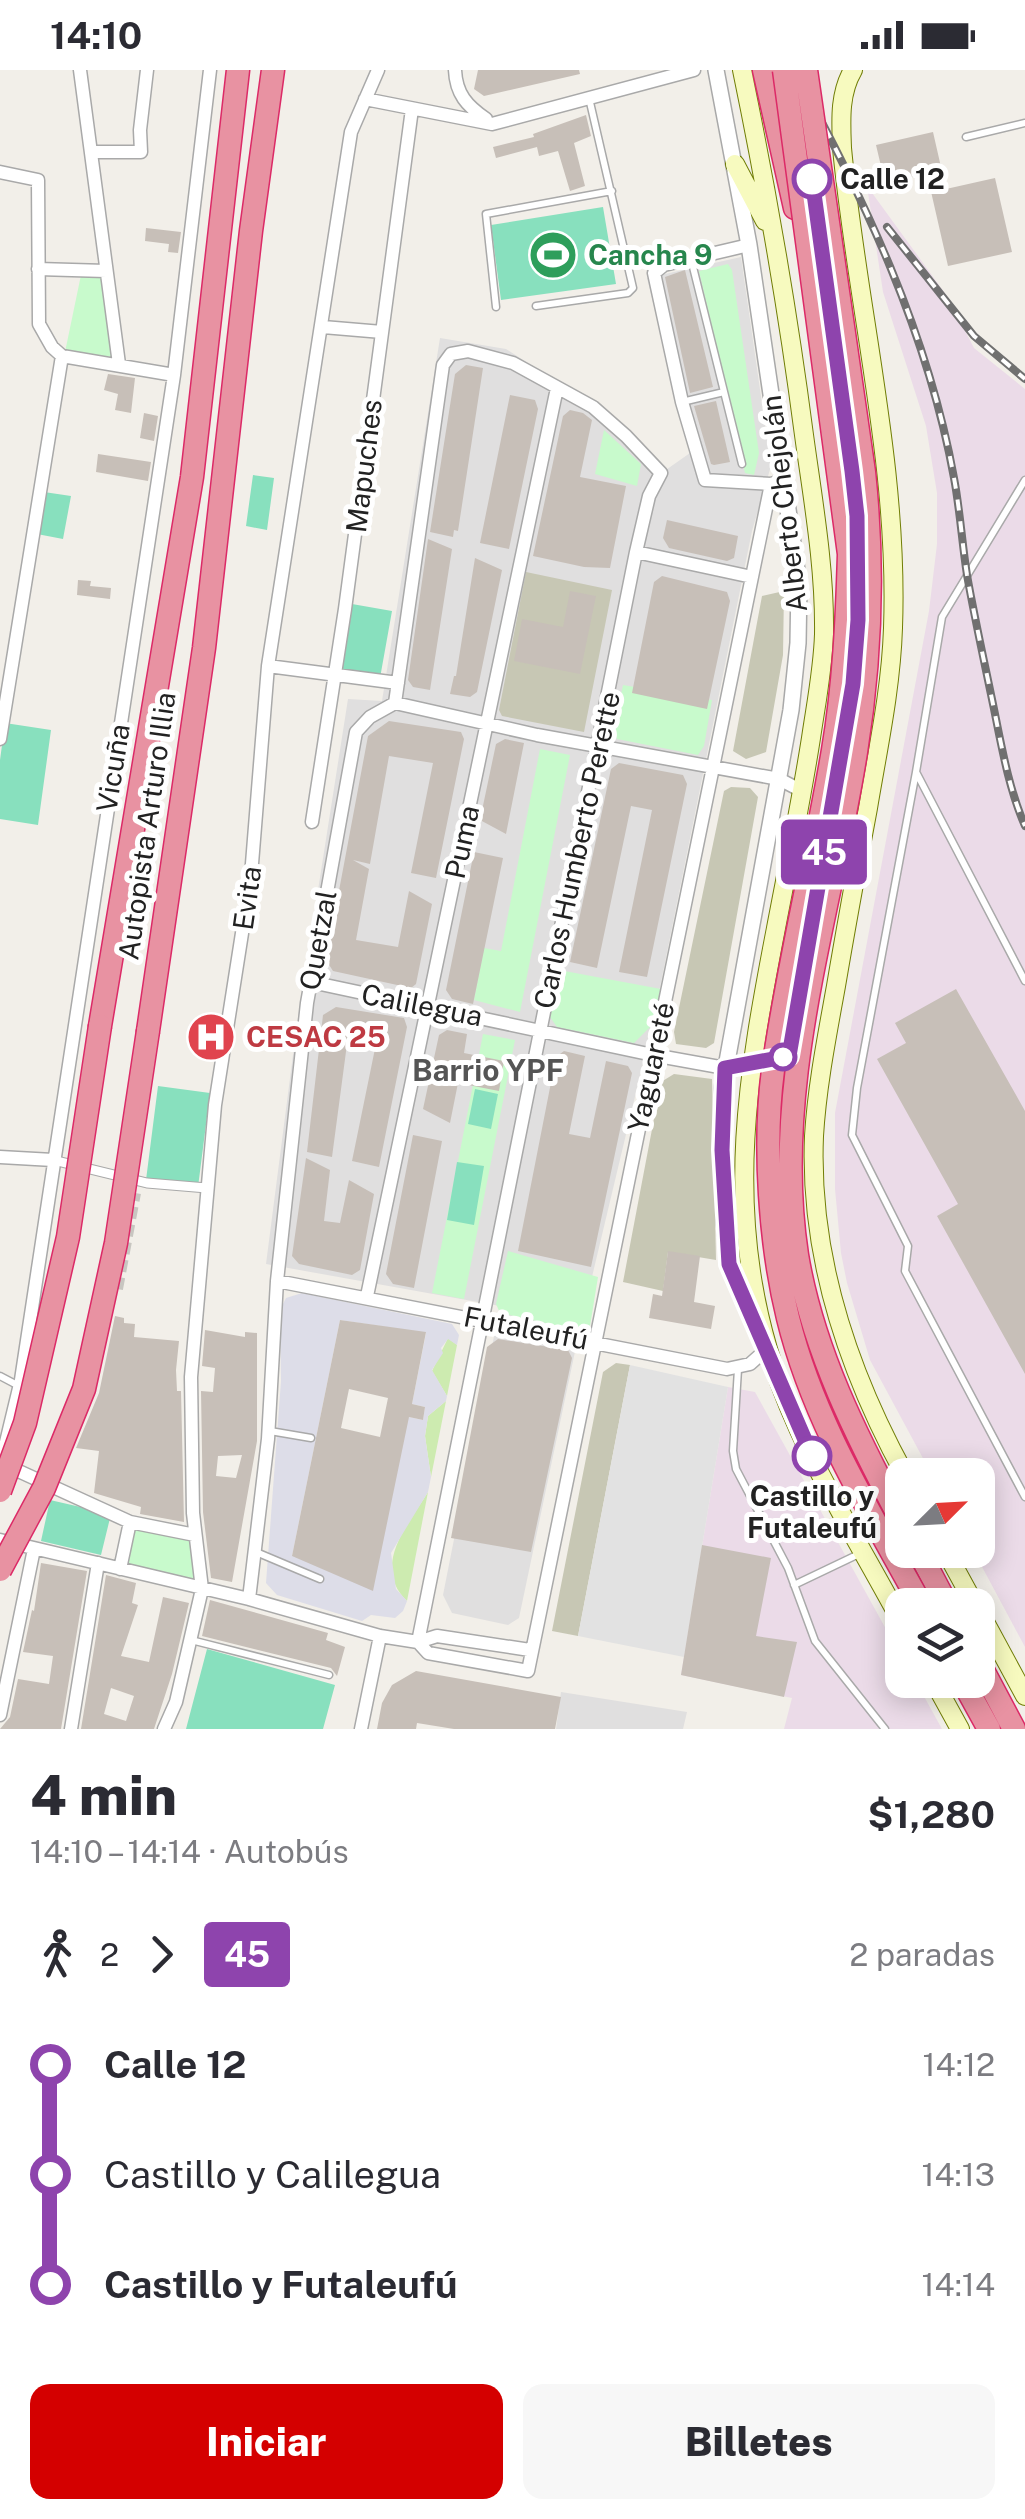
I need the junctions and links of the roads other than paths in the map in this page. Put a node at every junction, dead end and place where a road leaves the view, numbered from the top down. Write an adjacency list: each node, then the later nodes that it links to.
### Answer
1 (80, 70): 21 (street)
2 (147, 70): 21 (street)
3 (210, 70): 37 (street, Vicuña)
4 (238, 70): 82 (highway, Autopista Arturo Illia, bridge)
5 (274, 70): 93 (highway, Autopista Arturo Illia, bridge)
6 (378, 70): 16 (street, Evita)
7 (455, 70): 19 (street)
8 (694, 70): 15 (street)
9 (716, 70): 22 (street, Alberto Chejolán)
10 (742, 70): 25 (main road)
11 (764, 70): 30 (highway, bridge)
12 (784, 70): 30 (highway, bridge)
13 (808, 70): 83 (highway, bridge)
14 (853, 70): 80 (main road)
15 (589, 97): 19 (street); 24 (lane)
16 (365, 99): 17 (street); 33 (street, Evita)
17 (412, 109): 19 (street); 34 (street, Mapuches)
18 (1025, 123): 20 (lane)
19 (492, 124)
20 (966, 137)
21 (91, 152): 29 (street)
22 (735, 164): 25 (main road); 26 (street, Alberto Chejolán)
23 (0, 172): 28 (street)
24 (612, 192): 31 (lane); 32 (lane)
25 (775, 240): 41 (main road)
26 (749, 244): 27 (street); 45 (street, Alberto Chejolán)
27 (691, 259): 39 (lane); 40 (street)
28 (38, 269): 29 (street); 35 (street)
29 (106, 271): 36 (street)
30 (816, 292): 96 (highway, bridge)
31 (536, 306)
32 (496, 307)
33 (323, 326): 34 (street); 48 (street, Evita)
34 (382, 332): 49 (street, Mapuches)
35 (62, 356): 36 (street); 53 (street)
36 (118, 364): 37 (street)
37 (174, 375): 68 (street, Vicuña)
38 (558, 388): 46 (street, Carlos Humberto Perette); 50 (street); 52 (street, Puma)
39 (724, 392): 40 (lane); 43 (lane)
40 (682, 402): 45 (street)
41 (800, 402): 42 (main road); 58 (main road)
42 (820, 422)
43 (742, 464)
44 (1025, 480): 56 (lane)
45 (777, 482): 47 (street, Yaguareté); 57 (street, Alberto Chejolán)
46 (636, 552): 47 (street); 54 (street, Carlos Humberto Perette)
47 (752, 578): 55 (street, Yaguareté)
48 (268, 666): 49 (street); 69 (street, Evita)
49 (334, 675): 50 (street); 59 (street, Mapuches)
50 (398, 683): 51 (street)
51 (395, 703): 52 (street); 61 (street, Quetzal)
52 (486, 724): 54 (street); 62 (street, Puma)
53 (0, 740)
54 (599, 746): 55 (street); 63 (street, Carlos Humberto Perette)
55 (713, 768): 57 (street); 64 (street, Yaguareté)
56 (916, 772): 60 (lane); 84 (lane)
57 (779, 779): 58 (street); 66 (street, Alberto Chejolán)
58 (802, 791): 65 (main road)
59 (312, 822)
60 (1025, 981)
61 (311, 982): 62 (street, Calilegua); 70 (street, Quetzal)
62 (428, 1006): 63 (street, Calilegua); 71 (street, Puma)
63 (540, 1031): 64 (street, Calilegua); 72 (street, Carlos Humberto Perette)
64 (653, 1055): 66 (street, Calilegua); 73 (street, Yaguareté)
65 (759, 1063): 66 (street, Calilegua); 74 (main road)
66 (725, 1068): 74 (street, Alberto Chejolán)
67 (0, 1156): 68 (street)
68 (53, 1160): 69 (street); 77 (street, Vicuña)
69 (207, 1188): 86 (street, Evita)
70 (277, 1281): 71 (street, Futaleufú); 78 (street, Quetzal)
71 (367, 1296): 72 (street, Futaleufú)
72 (481, 1319): 73 (street, Futaleufú); 102 (street, Carlos Humberto Perette)
73 (597, 1342): 75 (street, Futaleufú); 104 (street, Yaguareté)
74 (768, 1348): 75 (street); 90 (main road)
75 (738, 1369): 95 (lane)
76 (0, 1376): 77 (lane)
77 (19, 1386): 81 (street, Vicuña)
78 (269, 1431): 79 (lane); 89 (street, Quetzal)
79 (311, 1438)
80 (895, 1458)
81 (0, 1463): 85 (street)
82 (0, 1490)
83 (885, 1490)
84 (1025, 1497)
85 (130, 1522): 86 (street); 92 (street)
86 (195, 1535): 97 (street, Evita)
87 (0, 1540): 88 (street)
88 (34, 1550): 91 (street); 110 (street)
89 (255, 1552): 94 (lane); 99 (street, Quetzal)
90 (864, 1552): 95 (lane); 98 (main road)
91 (98, 1562): 92 (street); 111 (street)
92 (120, 1568): 97 (street)
93 (0, 1570)
94 (320, 1579)
95 (794, 1585): 114 (lane)
96 (913, 1588)
97 (202, 1590): 99 (street); 101 (street, Evita)
98 (885, 1591)
99 (249, 1599): 100 (street)
100 (380, 1636): 102 (street); 113 (street)
101 (191, 1640): 105 (lane); 112 (street, Evita)
102 (418, 1642): 104 (street); 104 (street)
103 (995, 1642): 107 (main road)
104 (530, 1650)
105 (329, 1675)
106 (995, 1693): 117 (highway)
107 (1025, 1696)
108 (943, 1698): 115 (main road)
109 (972, 1698): 116 (highway)
110 (0, 1714)
111 (71, 1729)
112 (164, 1729)
113 (361, 1729)
114 (885, 1729)
115 (960, 1729)
116 (989, 1729)
117 (1014, 1729)

